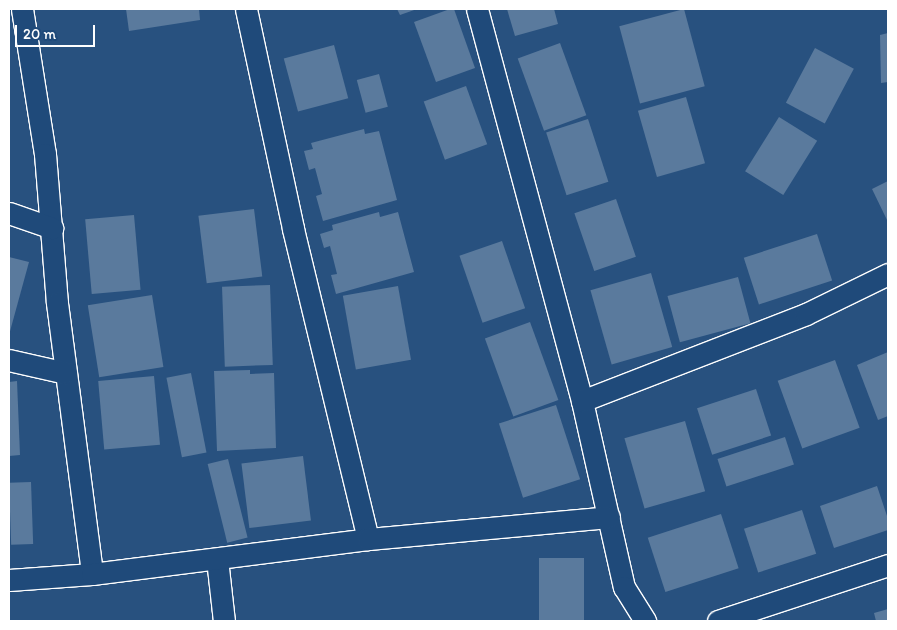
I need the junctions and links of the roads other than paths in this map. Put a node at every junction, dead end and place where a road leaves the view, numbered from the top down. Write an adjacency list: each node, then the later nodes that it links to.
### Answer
1 (22, 9): 5 (street)
2 (246, 9): 11 (street)
3 (476, 9): 9 (street)
4 (9, 214): 5 (street)
5 (52, 228): 8 (street)
6 (888, 274): 9 (street)
7 (9, 360): 8 (street)
8 (66, 373): 14 (street)
9 (582, 401): 10 (street)
10 (609, 517): 11 (street); 17 (street)
11 (368, 539): 12 (street)
12 (217, 559): 14 (street); 16 (street)
13 (888, 564): 18 (street)
14 (92, 574): 15 (street)
15 (9, 580)
16 (224, 621)
17 (644, 621)
18 (718, 621)

